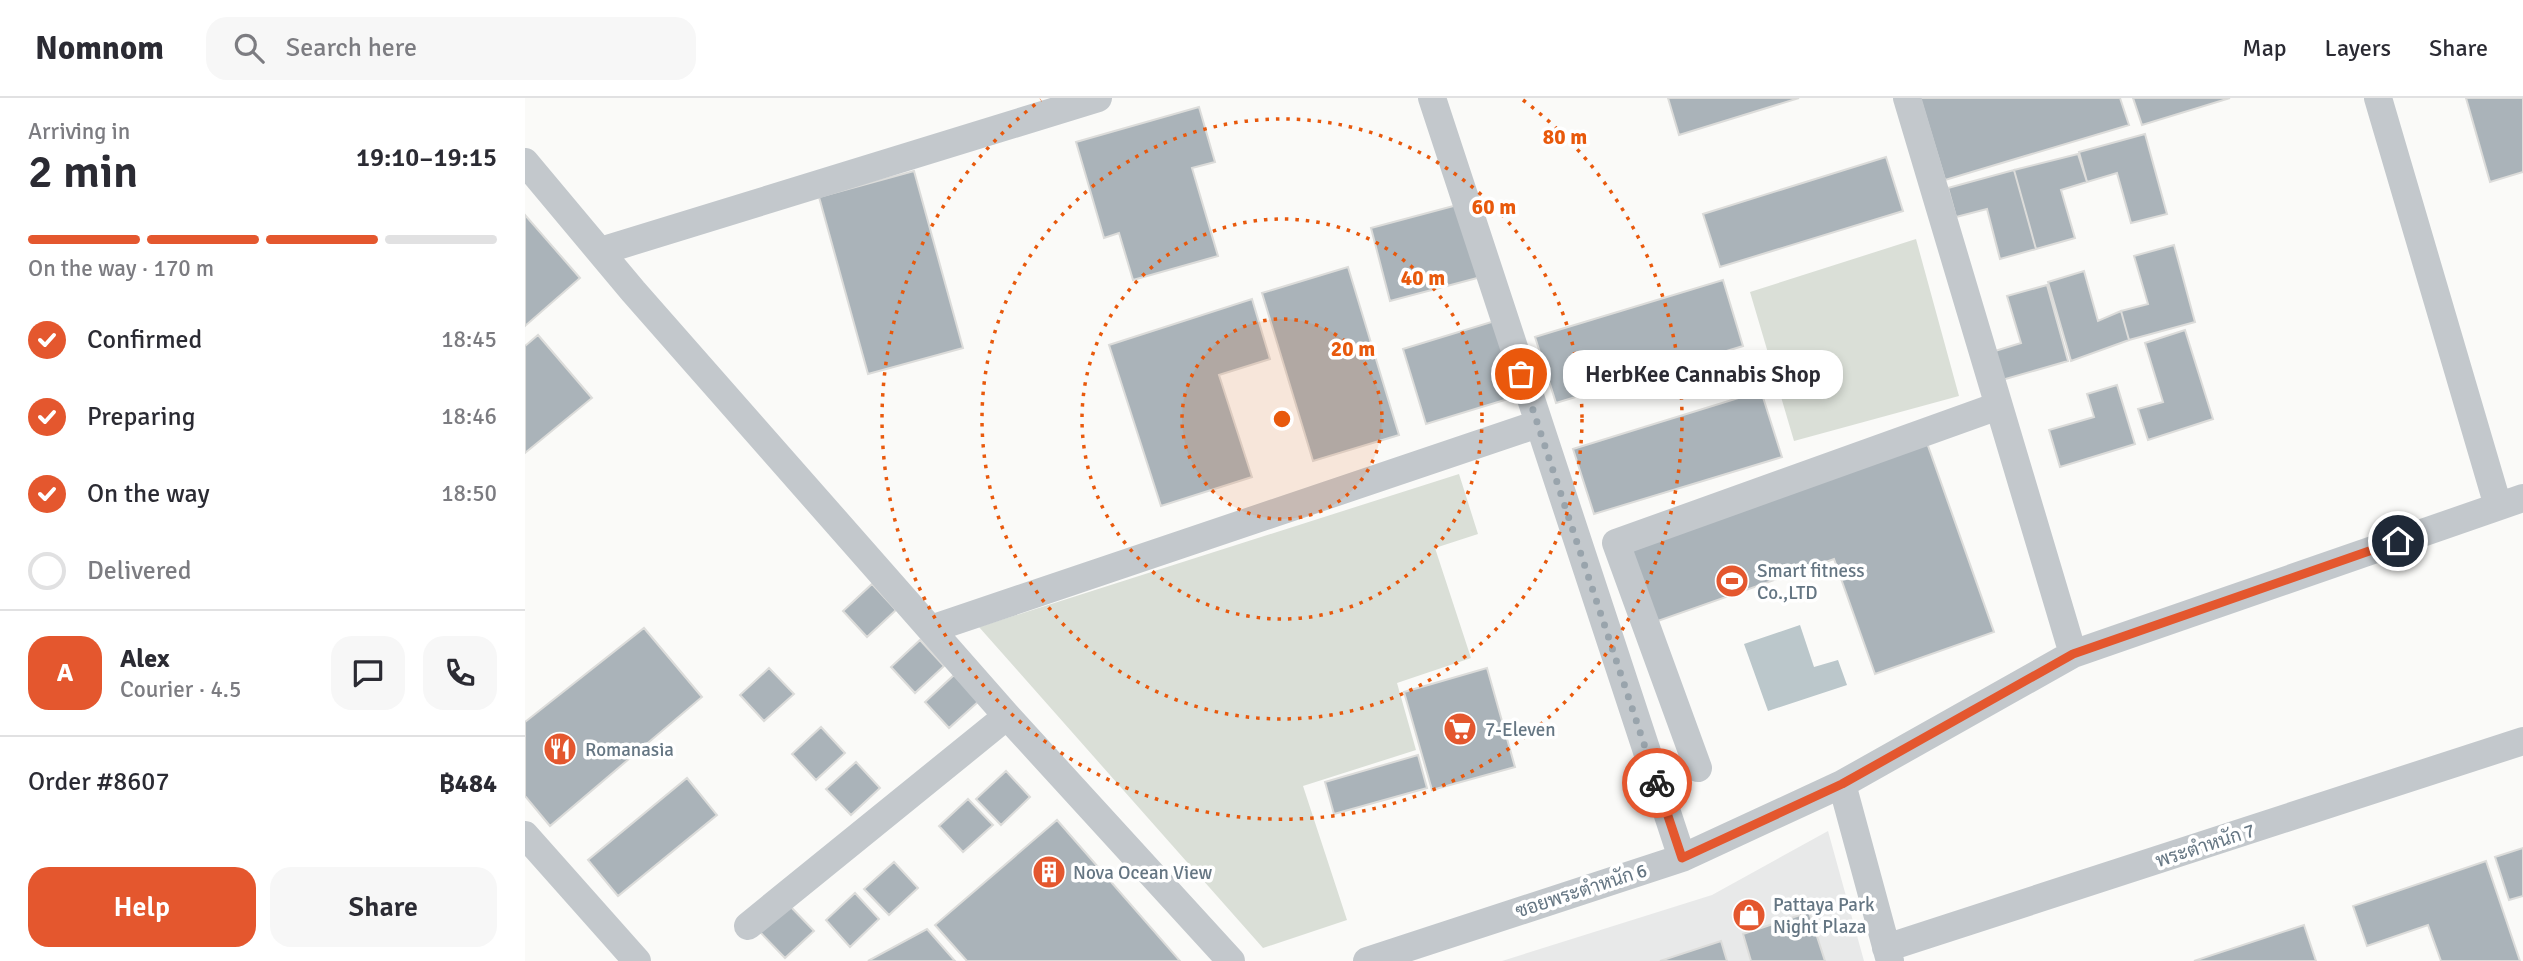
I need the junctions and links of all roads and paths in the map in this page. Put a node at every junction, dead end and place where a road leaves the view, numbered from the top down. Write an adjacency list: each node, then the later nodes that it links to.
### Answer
1 (1098, 98): 6 (street)
2 (1432, 98): 8 (street)
3 (1907, 98): 7 (street)
4 (2378, 98): 9 (street)
5 (525, 162): 6 (street)
6 (601, 251): 10 (street)
7 (1998, 406): 11 (street); 14 (street)
8 (1538, 424): 10 (street); 17 (street)
9 (2511, 502): 11 (street, ซอยพระตำหนัก 6)
10 (932, 629): 12 (street)
11 (2073, 654): 15 (street, ซอยพระตำหนัก 6)
12 (1007, 716): 18 (street); 21 (street)
13 (2523, 741): 19 (street, พระตำหนัก 7)
14 (1698, 768)
15 (1842, 784): 17 (street, ซอยพระตำหนัก 6); 19 (street)
16 (525, 835): 20 (street)
17 (1682, 858): 22 (street, ซอยพระตำหนัก 6)
18 (748, 926)
19 (1888, 955)
20 (636, 961)
21 (1231, 961)
22 (1367, 961)

